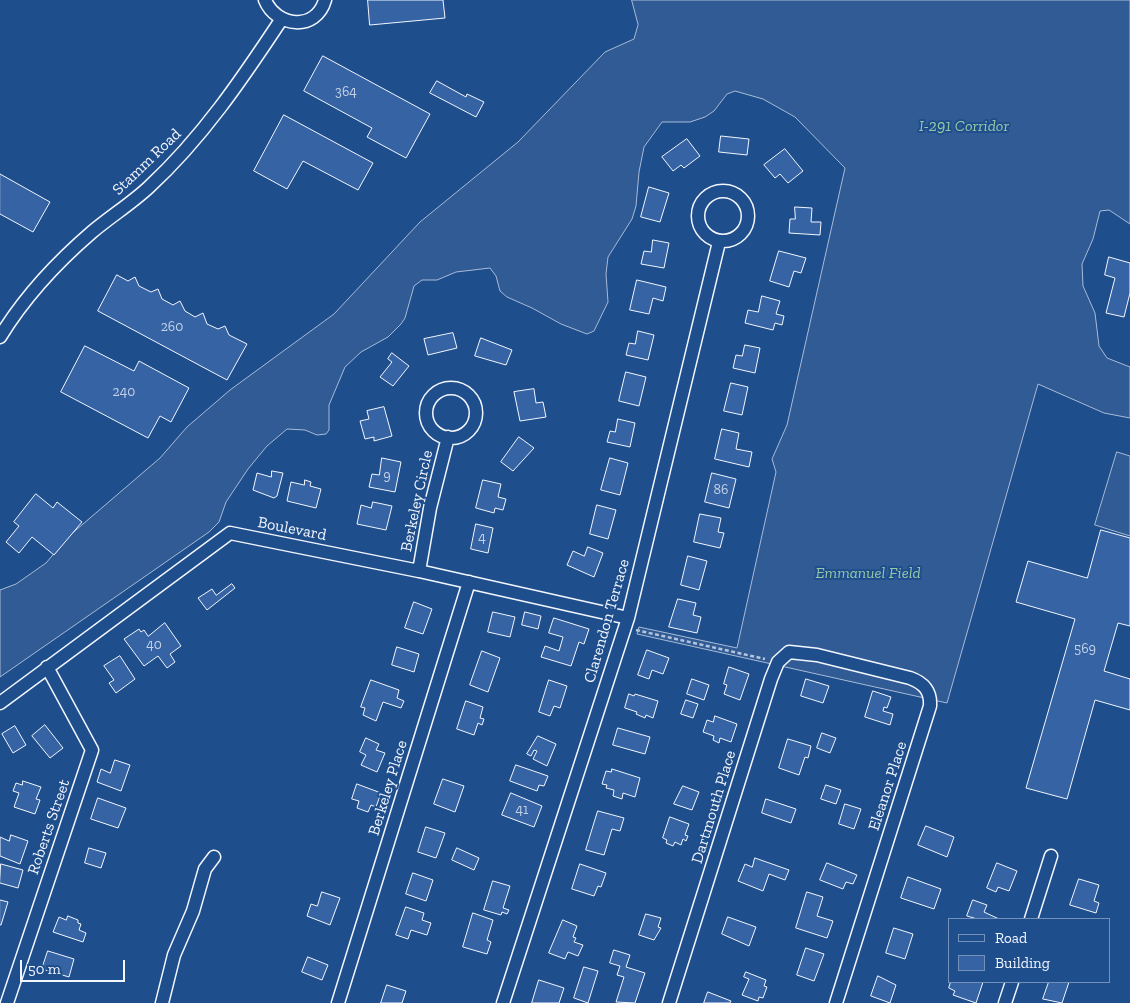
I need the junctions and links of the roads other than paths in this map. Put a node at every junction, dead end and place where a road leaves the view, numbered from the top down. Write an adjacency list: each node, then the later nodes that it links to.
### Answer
1 (265, 0): 3 (street)
2 (325, 0): 3 (street)
3 (281, 20): 5 (street, Stamm Road)
4 (719, 242): 4 (street); 9 (street, Clarendon Terrace)
5 (0, 337)
6 (448, 437): 7 (street, Berkeley Circle)
7 (419, 571): 8 (street, Boulevard); 11 (street, Boulevard)
8 (469, 582): 9 (street, Boulevard); 19 (street, Berkeley Place)
9 (626, 623): 20 (street, Clarendon Terrace)
10 (817, 655): 21 (street, Dartmouth Place); 22 (street, Eleanor Place)
11 (47, 667): 12 (street, Boulevard); 17 (street, Roberts Street)
12 (0, 703)
13 (1051, 856): 15 (street)
14 (214, 857): 18 (street)
15 (1031, 918)
16 (1012, 983): 23 (street)
17 (7, 1003)
18 (162, 1003)
19 (338, 1003)
20 (503, 1003)
21 (669, 1003)
22 (836, 1003)
23 (1005, 1003)

